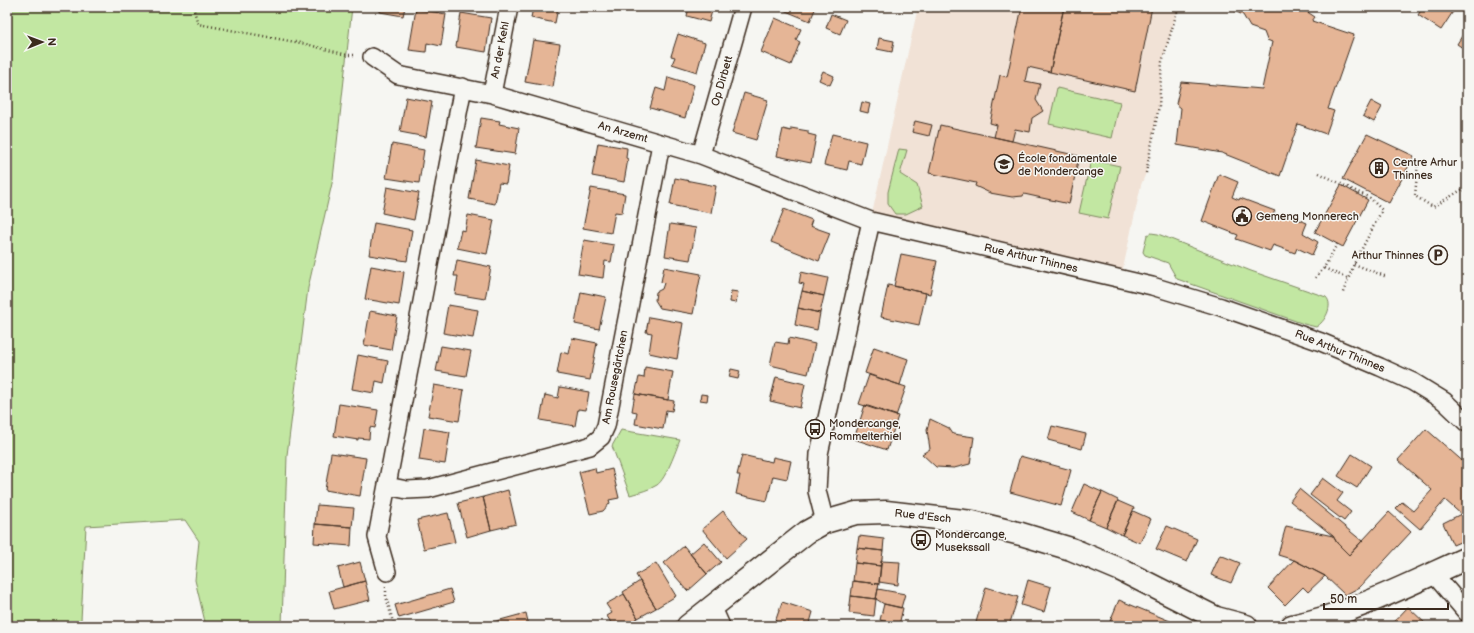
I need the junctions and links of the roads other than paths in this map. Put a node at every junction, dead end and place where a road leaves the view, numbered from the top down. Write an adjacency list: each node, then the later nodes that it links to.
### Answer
1 (509, 7): 5 (street, An der Kehl)
2 (743, 7): 7 (street, Op Dirbett)
3 (372, 57): 4 (street, An Arzemt)
4 (463, 87): 5 (street, An Arzemt); 10 (street)
5 (492, 94): 6 (street, An Arzemt)
6 (661, 144): 7 (street, An Arzemt); 10 (street, Am Rousegärtchen)
7 (700, 155): 8 (street, An Arzemt)
8 (871, 221): 9 (street, Rue Arthur Thinnes); 11 (street)
9 (1467, 423)
10 (387, 486): 13 (street)
11 (825, 522): 16 (main road, Rue d'Esch); 18 (main road, Rue d'Esch)
12 (1467, 558): 14 (main road)
13 (387, 572)
14 (1433, 574): 15 (street); 19 (main road)
15 (1467, 613)
16 (717, 617): 17 (main road, Rue d'Esch)
17 (688, 626)
18 (1246, 626)
19 (1292, 626)

